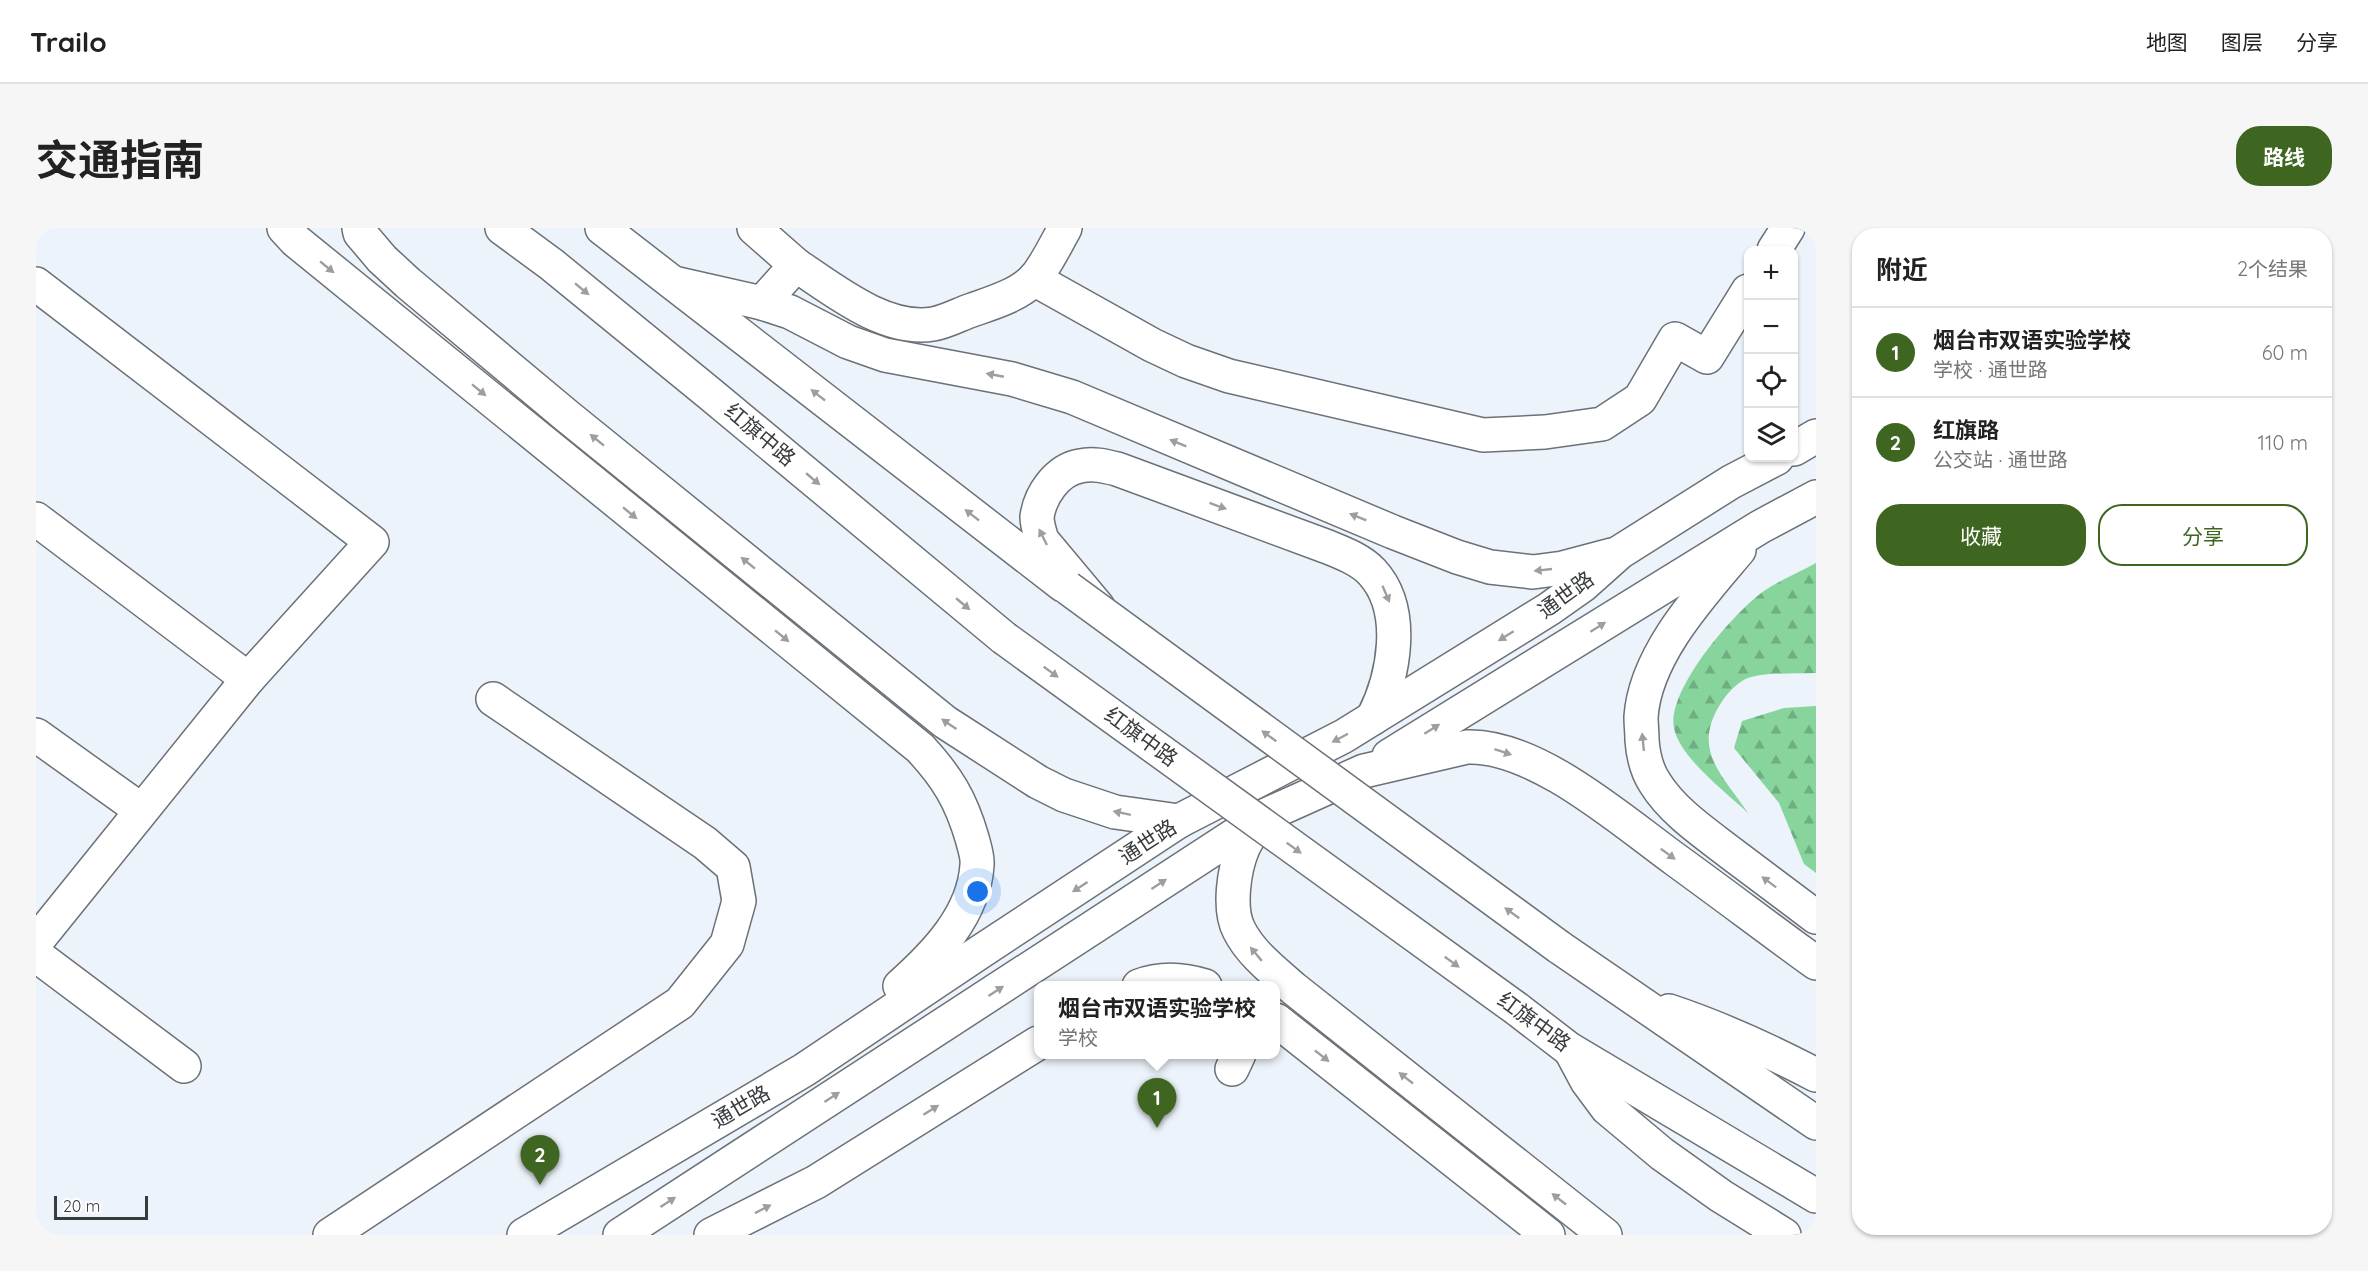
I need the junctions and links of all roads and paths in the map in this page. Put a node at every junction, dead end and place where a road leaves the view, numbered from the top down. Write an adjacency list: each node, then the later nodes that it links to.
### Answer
1 (284, 228): 44 (main road, one-way to 44)
2 (359, 228): 32 (main road, one-way to 2)
3 (493, 228): 10 (main road)
4 (502, 228): 10 (main road, 红旗中路)
5 (602, 228): 13 (main road)
6 (754, 228): 11 (main road)
7 (1065, 228): 12 (main road)
8 (1788, 228): 9 (main road)
9 (1777, 246)
10 (551, 264): 42 (main road, 红旗中路, one-way to 42, bridge)
11 (796, 265): 12 (main road); 16 (main road)
12 (1034, 279): 15 (main road)
13 (674, 283): 16 (main road); 24 (main road, one-way to 13, bridge)
14 (36, 284): 25 (main road)
15 (1744, 299)
16 (762, 303): 23 (main road, one-way to 16)
17 (1816, 436): 18 (main road)
18 (1798, 447)
19 (1769, 462): 23 (main road, 通世路)
20 (1816, 497): 22 (main road, 通世路)
21 (36, 519): 25 (main road)
22 (1760, 527): 29 (main road, 通世路, one-way to 22); 33 (main road, one-way to 22)
23 (1620, 552): 27 (main road, 通世路, one-way to 27)
24 (1105, 615): 27 (main road, one-way to 27); 39 (main road, one-way to 24, bridge)
25 (248, 679): 30 (main road)
26 (493, 699): 48 (main road)
27 (1373, 718): 32 (main road, 通世路, one-way to 32)
28 (36, 735): 30 (main road)
29 (1364, 771): 31 (main road); 36 (main road, one-way to 36)
30 (141, 810): 34 (main road)
31 (1264, 816): 50 (main road, one-way to 31); 53 (main road, one-way to 31)
32 (1179, 821): 44 (main road, 通世路, one-way to 44)
33 (1816, 917)
34 (36, 942)
35 (36, 955): 43 (main road)
36 (1816, 963)
37 (1156, 981): 38 (main road)
38 (1180, 981)
39 (1628, 996): 45 (main road); 46 (main road)
40 (1280, 1024): 52 (main road, one-way to 52)
41 (1034, 1046): 51 (main road, one-way to 41)
42 (1569, 1048): 47 (main road, 红旗中路); 54 (main road)
43 (184, 1066)
44 (804, 1070): 49 (main road, 通世路)
45 (1816, 1075)
46 (1816, 1124)
47 (1816, 1196)
48 (330, 1235)
49 (524, 1235)
50 (620, 1235)
51 (711, 1235)
52 (1548, 1235)
53 (1605, 1235)
54 (1784, 1235)

